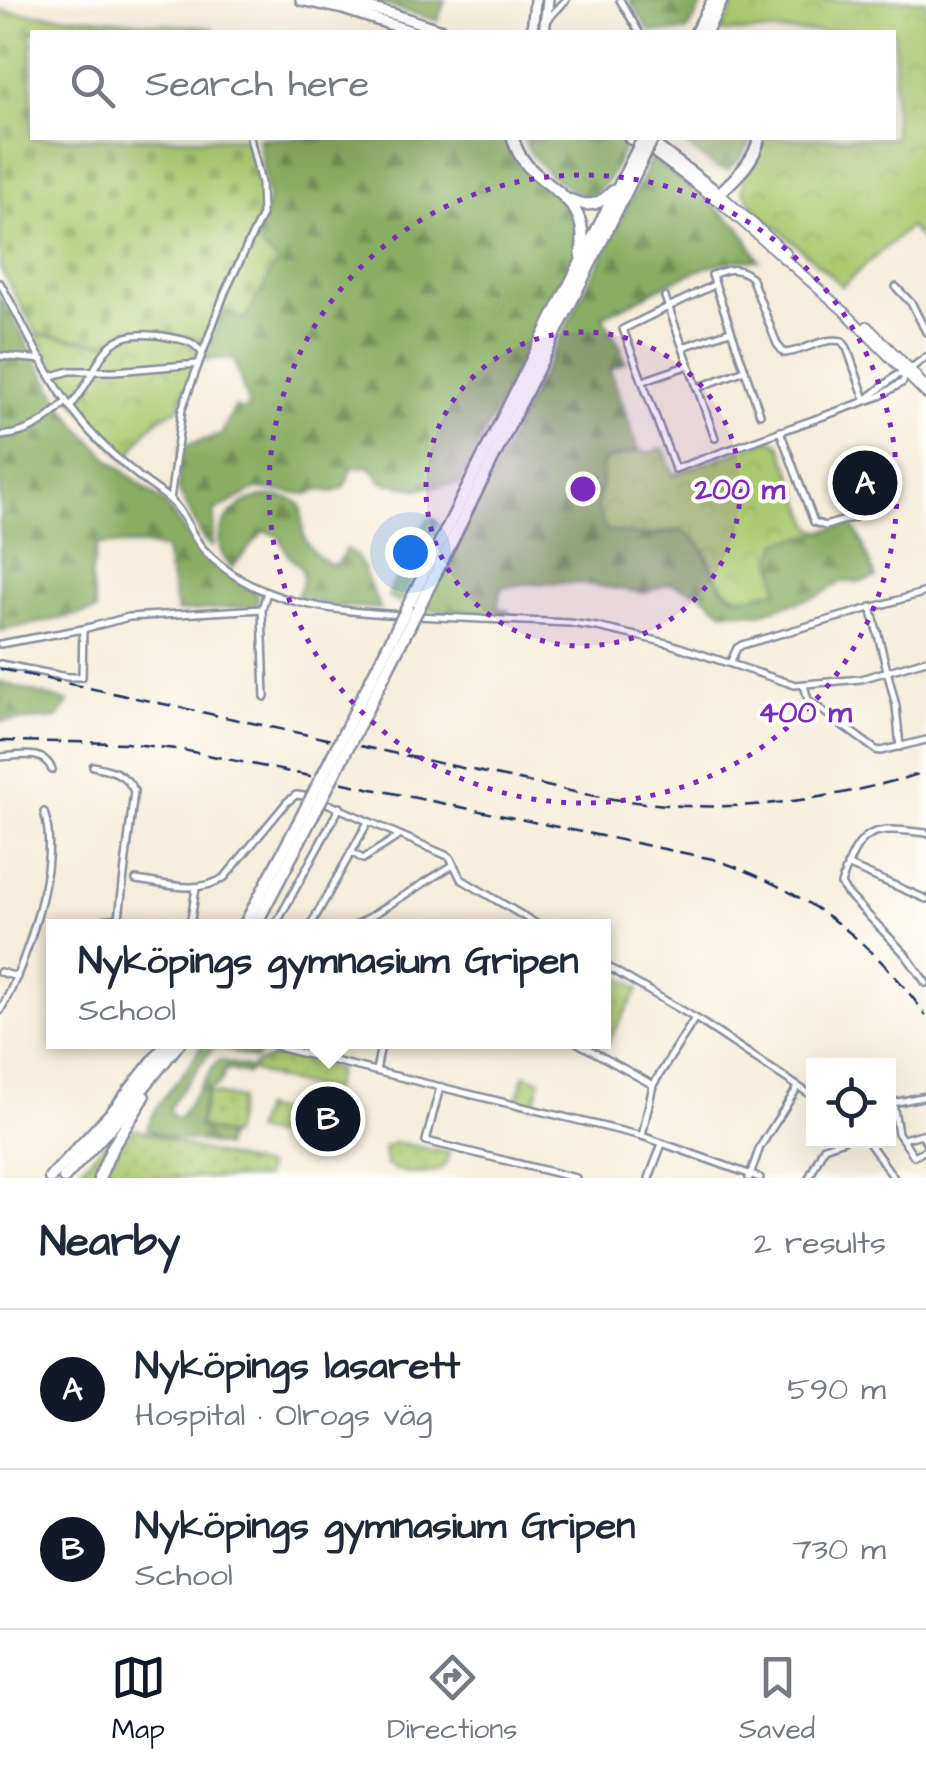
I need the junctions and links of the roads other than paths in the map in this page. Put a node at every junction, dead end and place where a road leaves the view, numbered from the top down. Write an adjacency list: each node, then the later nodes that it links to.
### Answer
1 (301, 0): 9 (main road)
2 (333, 0): 10 (main road)
3 (535, 0): 11 (main road)
4 (548, 0): 8 (main road)
5 (566, 0): 8 (street)
6 (620, 0): 12 (street)
7 (718, 2): 13 (highway); 14 (highway)
8 (545, 27)
9 (408, 30)
10 (441, 30)
11 (532, 30)
12 (638, 30)
13 (697, 30)
14 (710, 30)
15 (250, 140): 34 (street)
16 (514, 140): 24 (highway)
17 (632, 140): 23 (main road)
18 (647, 140): 21 (highway, bridge)
19 (650, 140): 23 (main road)
20 (758, 140): 23 (highway)
21 (637, 160): 22 (highway); 59 (highway)
22 (621, 183): 24 (highway); 25 (highway)
23 (717, 196): 41 (main road)
24 (565, 198): 25 (highway)
25 (579, 267): 59 (highway)
26 (0, 283): 37 (street)
27 (714, 286): 30 (street); 31 (street); 47 (street)
28 (896, 287): 32 (street)
29 (665, 297): 30 (street)
30 (668, 308): 33 (street); 44 (street)
31 (730, 331): 33 (street); 40 (street)
32 (926, 332)
33 (683, 347): 39 (street)
34 (202, 353): 38 (street); 42 (street)
35 (0, 356): 37 (street)
36 (926, 357): 41 (street)
37 (44, 360): 43 (street)
38 (198, 364): 42 (street); 53 (street)
39 (689, 364): 44 (street); 45 (street)
40 (744, 370): 45 (street); 49 (street)
41 (908, 371): 46 (main road); 47 (street)
42 (92, 372): 43 (street); 48 (street)
43 (52, 376): 48 (street)
44 (643, 382): 50 (street)
45 (698, 388): 52 (street)
46 (926, 391)
47 (865, 400): 50 (street)
48 (68, 404): 51 (street); 53 (street)
49 (760, 414)
50 (780, 431): 54 (street)
51 (0, 436)
52 (715, 438)
53 (170, 500): 55 (street)
54 (855, 516)
55 (267, 592): 58 (street); 63 (street)
56 (926, 592): 57 (street)
57 (871, 607): 63 (street); 65 (street)
58 (262, 608): 60 (street); 67 (street)
59 (412, 608): 73 (highway, bridge)
60 (84, 629): 61 (street); 64 (street)
61 (0, 644)
62 (926, 660): 65 (street)
63 (730, 663): 66 (street)
64 (0, 664)
65 (887, 672): 66 (street); 69 (street)
66 (804, 685): 69 (street)
67 (265, 696)
68 (926, 740): 69 (street)
69 (900, 747)
70 (0, 757): 72 (street)
71 (94, 766): 85 (street)
72 (52, 770)
73 (312, 807): 88 (highway); 89 (highway)
74 (340, 808): 76 (street); 83 (street); 90 (street)
75 (44, 812): 96 (street)
76 (368, 822): 78 (street); 79 (street)
77 (926, 833): 81 (street)
78 (399, 836): 79 (street); 80 (street)
79 (350, 852): 91 (street)
80 (454, 865): 92 (street); 93 (street)
81 (847, 865): 84 (street); 97 (street)
82 (136, 880): 83 (street)
83 (196, 888): 87 (street)
84 (926, 898)
85 (119, 918): 86 (street)
86 (111, 919)
87 (191, 919)
88 (248, 919)
89 (258, 919)
90 (279, 919)
91 (314, 919)
92 (365, 919)
93 (528, 919)
94 (611, 969): 101 (street)
95 (0, 972): 96 (street)
96 (17, 977): 99 (street)
97 (926, 983)
98 (0, 988): 99 (street)
99 (10, 991): 100 (street)
100 (0, 1011)
101 (694, 1018): 109 (street); 111 (street)
102 (162, 1049): 123 (highway)
103 (175, 1049): 107 (highway)
104 (297, 1049): 108 (street)
105 (380, 1049): 108 (street)
106 (589, 1049): 109 (street)
107 (165, 1062): 124 (highway); 125 (highway)
108 (376, 1071): 110 (street)
109 (653, 1085): 116 (street)
110 (440, 1087): 116 (street); 126 (street)
111 (798, 1087): 112 (street); 122 (street)
112 (806, 1092)
113 (926, 1096): 114 (street)
114 (896, 1103)
115 (896, 1126): 117 (street)
116 (642, 1136): 118 (street)
117 (903, 1138): 119 (street); 119 (street)
118 (663, 1142): 122 (street); 127 (street)
119 (926, 1146)
120 (824, 1148): 129 (street)
121 (873, 1148): 130 (street)
122 (749, 1176): 128 (street)
123 (50, 1178)
124 (64, 1178)
125 (99, 1178)
126 (576, 1178)
127 (649, 1178)
128 (760, 1178)
129 (809, 1178)
130 (894, 1178)

